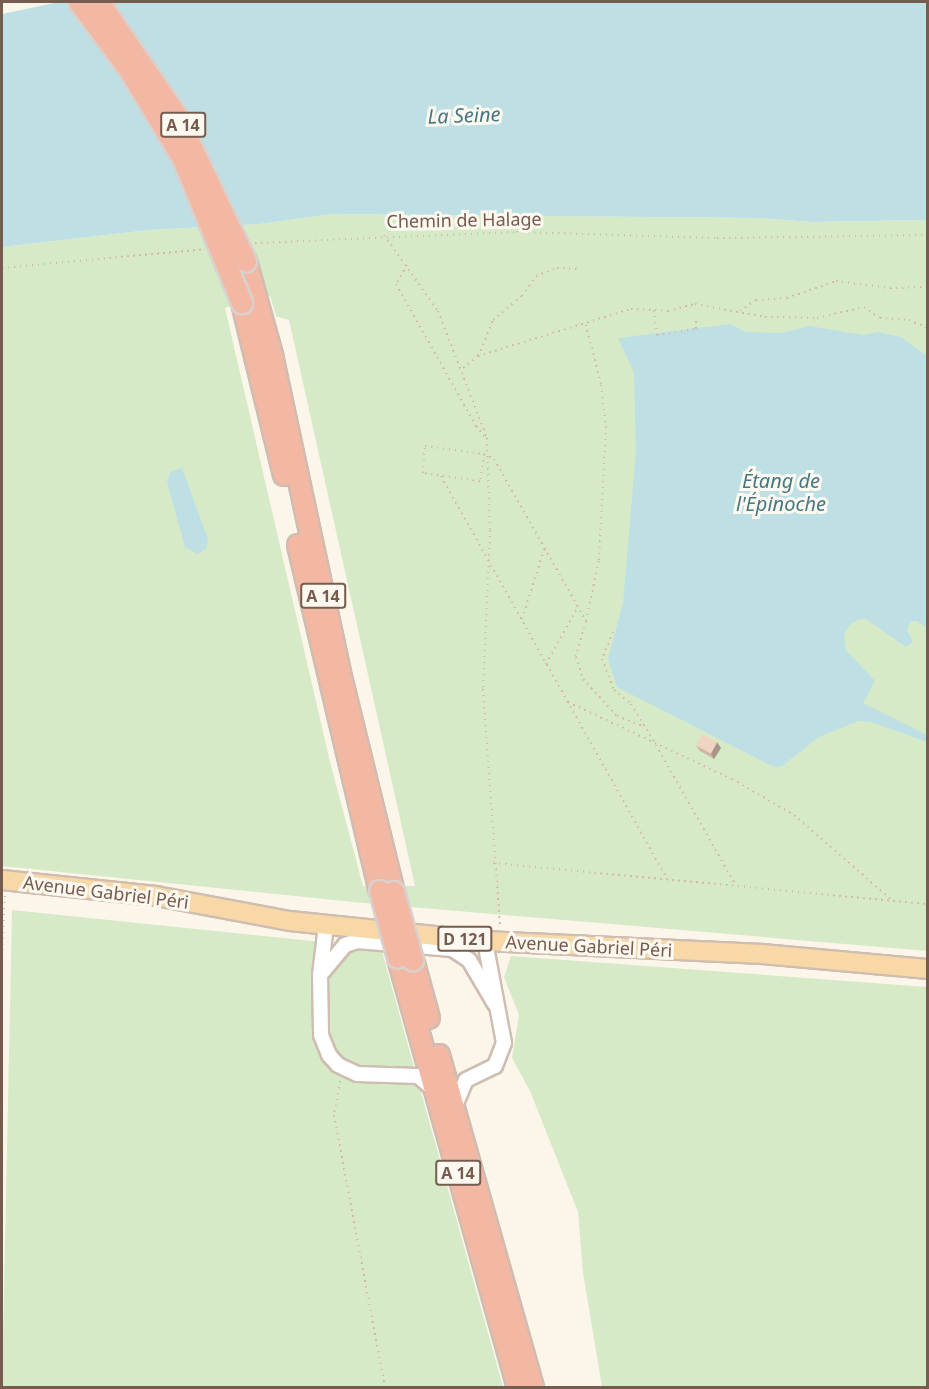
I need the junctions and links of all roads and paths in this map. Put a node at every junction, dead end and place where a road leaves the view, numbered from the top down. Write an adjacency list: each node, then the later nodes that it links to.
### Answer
1 (79, 2): 11 (highway, A 14, bridge)
2 (99, 2): 11 (highway, A 14, bridge)
3 (384, 235): 4 (path, Chemin de Halage); 5 (path, Chemin de Halage); 7 (path)
4 (927, 235)
5 (245, 244)
6 (214, 248): 8 (path)
7 (407, 265): 18 (path); 19 (path)
8 (2, 268)
9 (577, 269): 17 (path)
10 (927, 287): 13 (path)
11 (249, 301): 46 (highway, A 14, bridge)
12 (654, 309): 13 (path); 14 (path); 15 (path)
13 (739, 312): 16 (path)
14 (696, 319)
15 (586, 325): 17 (path); 27 (path)
16 (927, 328)
17 (478, 356): 18 (path)
18 (463, 368): 19 (path)
19 (487, 438): 21 (path)
20 (484, 454): 21 (path); 22 (path); 22 (path)
21 (489, 455): 23 (path); 24 (path)
22 (441, 476): 24 (path)
23 (545, 547): 25 (path); 26 (path)
24 (488, 561): 26 (path); 33 (path)
25 (578, 607): 27 (path); 29 (path)
26 (522, 620): 29 (path)
27 (586, 621): 31 (path)
28 (613, 632): 31 (path)
29 (546, 664): 30 (path)
30 (567, 701): 32 (path); 34 (path)
31 (645, 727): 32 (path)
32 (656, 745): 36 (path); 37 (path)
33 (493, 863): 34 (path); 41 (path)
34 (667, 879): 36 (path)
35 (4, 880): 39 (main road, Avenue Gabriel Péri / D 121); 40 (path)
36 (736, 886): 37 (path)
37 (893, 901): 38 (path)
38 (927, 904)
39 (326, 925): 41 (main road, Avenue Gabriel Péri / D 121); 44 (lane)
40 (2, 934): 42 (path)
41 (493, 935): 43 (main road, Avenue Gabriel Péri / D 121); 45 (lane)
42 (2, 957)
43 (927, 969)
44 (320, 975): 45 (lane); 47 (lane)
45 (495, 1004): 49 (lane)
46 (433, 1057): 48 (lane); 49 (lane); 50 (highway, A 14); 51 (highway, A 14)
47 (345, 1069): 48 (lane); 52 (path)
48 (417, 1076): 50 (lane)
49 (466, 1080): 51 (lane)
50 (436, 1092): 53 (highway, A 14)
51 (454, 1108): 54 (highway, A 14)
52 (385, 1388)
53 (518, 1388)
54 (533, 1388)

